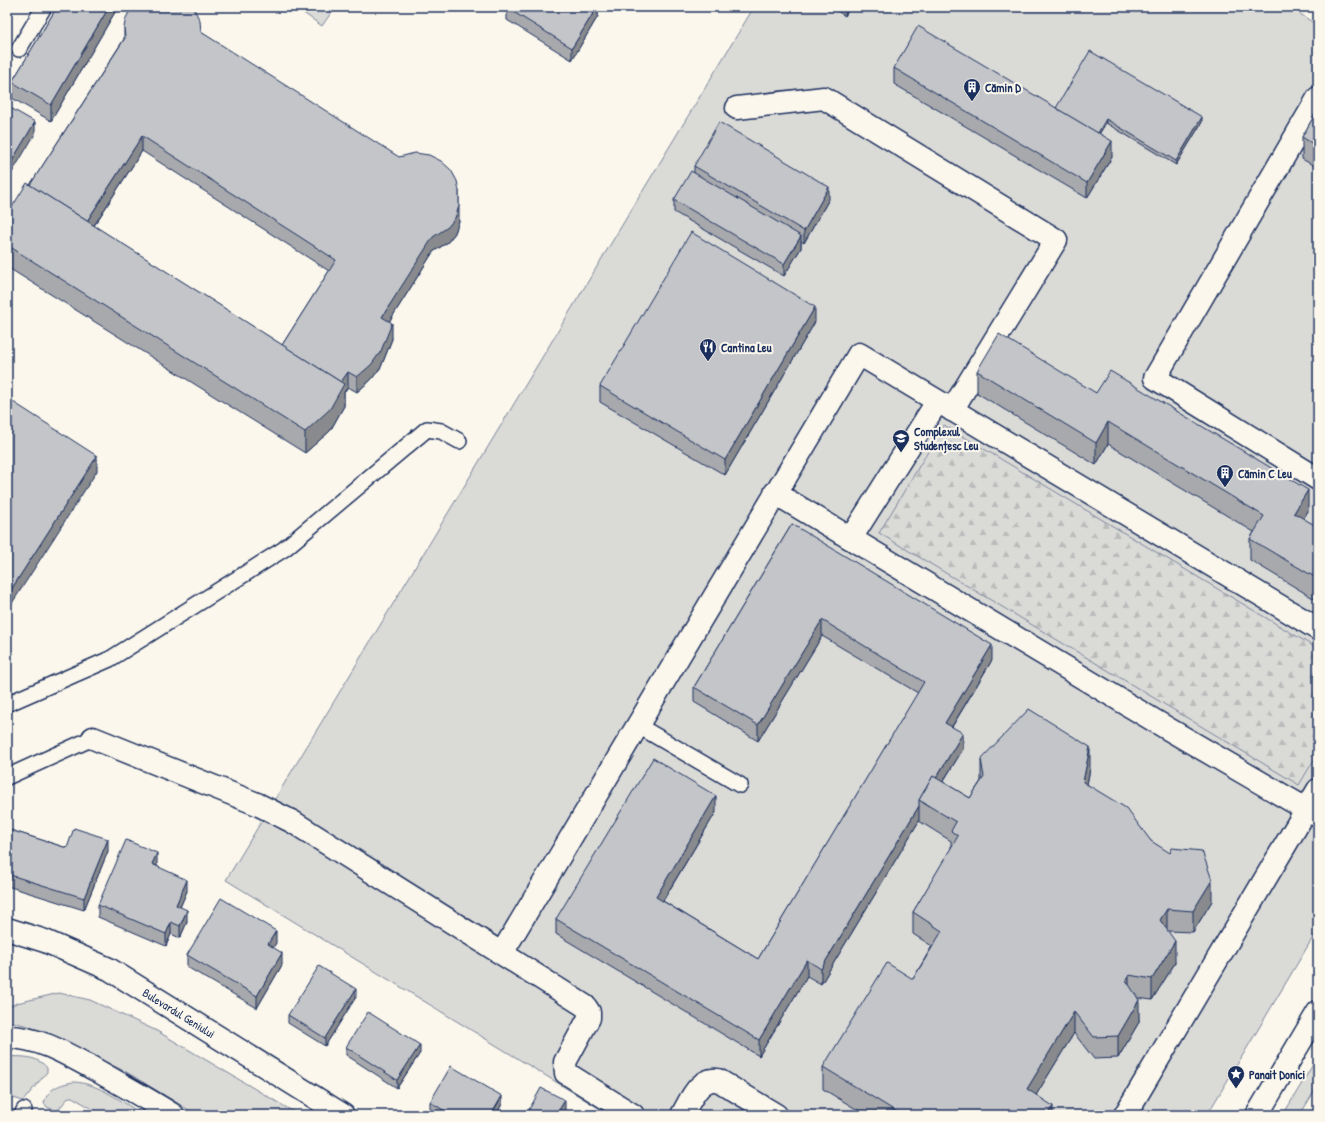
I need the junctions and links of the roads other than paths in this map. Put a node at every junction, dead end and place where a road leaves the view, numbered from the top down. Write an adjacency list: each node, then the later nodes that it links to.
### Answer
1 (44, 7): 2 (lane)
2 (19, 49)
3 (1318, 98): 7 (street)
4 (738, 108): 5 (street)
5 (945, 406): 8 (street); 9 (street); 10 (street)
6 (459, 441): 11 (lane)
7 (1318, 479)
8 (775, 493): 9 (street); 12 (street)
9 (851, 538): 17 (street)
10 (1318, 629)
11 (7, 704)
12 (637, 725): 15 (lane); 19 (street)
13 (93, 738): 14 (lane); 19 (street)
14 (7, 777)
15 (740, 785)
16 (1318, 790): 17 (street)
17 (1312, 813): 27 (street)
18 (7, 929): 23 (street, Bulevardul Geniului)
19 (502, 952): 24 (street)
20 (1318, 1012): 28 (street)
21 (7, 1037): 22 (street)
22 (174, 1115)
23 (343, 1115)
24 (633, 1115)
25 (682, 1115): 26 (street)
26 (776, 1115)
27 (1124, 1115)
28 (1257, 1115)

